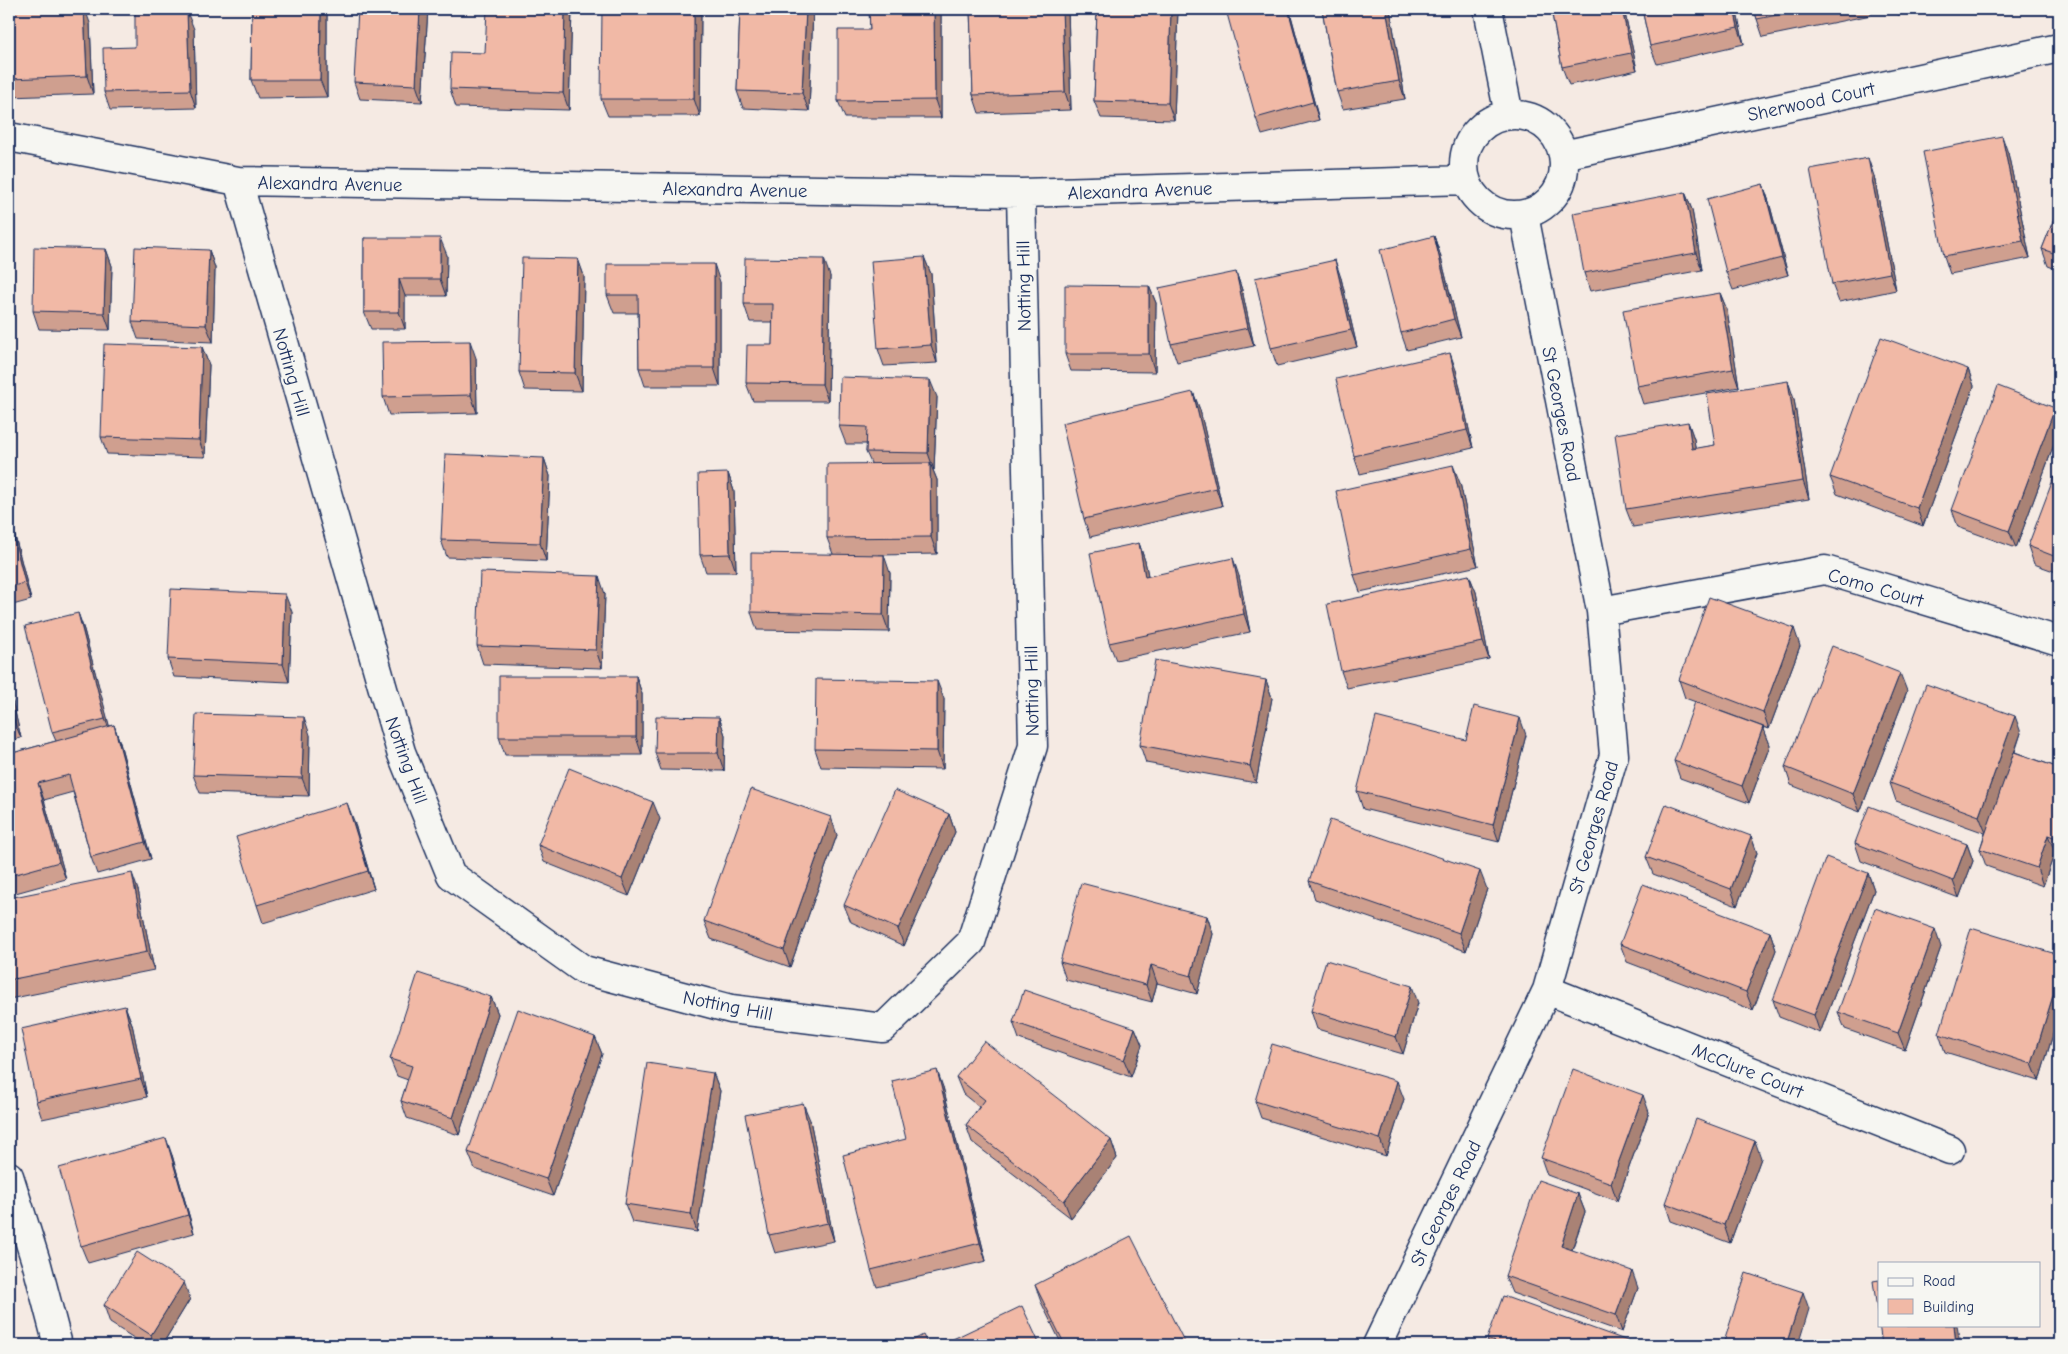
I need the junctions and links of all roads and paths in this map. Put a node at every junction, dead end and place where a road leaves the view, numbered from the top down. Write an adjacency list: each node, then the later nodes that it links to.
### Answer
1 (1488, 9): 3 (street)
2 (2059, 48): 5 (street, Sherwood Court)
3 (1509, 115): 5 (street); 6 (street)
4 (9, 138): 7 (street, Alexandra Avenue)
5 (1564, 155): 9 (street)
6 (1466, 180): 8 (street, Alexandra Avenue); 9 (street)
7 (238, 181): 8 (street, Alexandra Avenue); 8 (street, Notting Hill)
8 (1021, 193)
9 (1524, 215): 10 (street, St Georges Road)
10 (1601, 611): 11 (street, Como Court); 12 (street, St Georges Road)
11 (2059, 641)
12 (1547, 990): 13 (street, McClure Court); 16 (street, St Georges Road)
13 (1950, 1150)
14 (9, 1176): 15 (street)
15 (58, 1345)
16 (1377, 1345)

